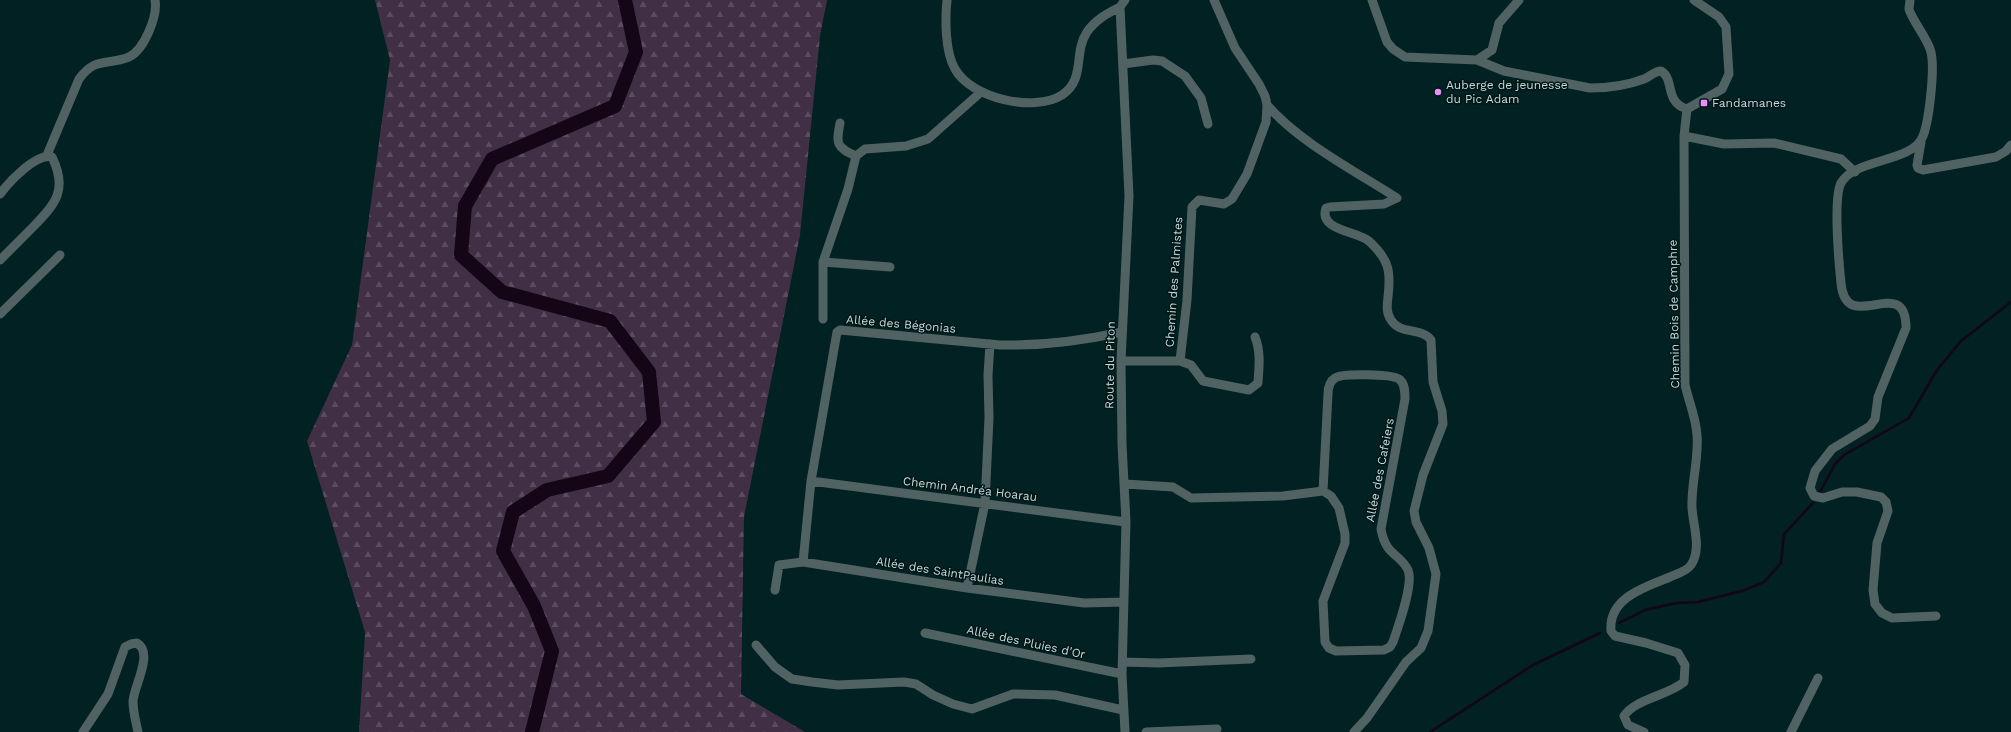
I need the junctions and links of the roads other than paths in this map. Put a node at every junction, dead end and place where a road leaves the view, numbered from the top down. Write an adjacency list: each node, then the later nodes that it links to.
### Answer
1 (155, 0): 19 (street)
2 (947, 0): 11 (street)
3 (1214, 0): 12 (street, Chemin des Palmistes)
4 (1372, 0): 9 (street)
5 (1519, 0): 9 (street)
6 (1694, 0): 13 (street)
7 (1910, 0): 17 (street)
8 (1123, 3): 10 (street, Route du Piton); 11 (street)
9 (1477, 60): 13 (street)
10 (1123, 64): 15 (street); 29 (street, Route du Piton)
11 (981, 92): 20 (street)
12 (1267, 105): 33 (street, Chemin des Palmistes); 56 (street, Chemin des Palmistes)
13 (1687, 109): 16 (street, Chemin Bois de Camphre)
14 (840, 123): 20 (street)
15 (1208, 124)
16 (1684, 136): 21 (street); 57 (street, Chemin Bois de Camphre)
17 (1920, 142): 18 (street); 21 (street)
18 (2011, 145)
19 (47, 156): 22 (street); 24 (street)
20 (856, 156): 25 (street)
21 (1855, 172): 43 (street)
22 (0, 194)
23 (60, 256): 27 (street)
24 (0, 260)
25 (823, 262): 26 (street); 28 (street)
26 (890, 267)
27 (0, 314)
28 (823, 319)
29 (1122, 332): 31 (street, Allée des Bégonias); 32 (street, Route du Piton)
30 (1255, 337): 33 (street, Chemin des Palmistes)
31 (990, 344): 34 (street, Allée des Bégonias); 37 (street)
32 (1122, 361): 33 (street, Chemin des Palmistes); 35 (street, Route du Piton)
33 (1180, 361)
34 (811, 481): 37 (street, Chemin Andréa Hoarau); 39 (street, Allée des Bégonias)
35 (1124, 484): 36 (street); 38 (street, Route du Piton)
36 (1323, 491): 36 (street, Allée des Cafeiers)
37 (985, 503): 38 (street, Chemin Andréa Hoarau); 40 (street)
38 (1126, 522): 42 (street, Route du Piton)
39 (803, 562): 40 (street, Allée des SaintPaulias); 41 (street, Allée des SaintPaulias)
40 (967, 588): 42 (street, Allée des SaintPaulias)
41 (775, 590)
42 (1124, 602): 47 (street, Route du Piton)
43 (1936, 616)
44 (926, 633): 48 (street, Allée des Pluies d'Or)
45 (756, 645): 50 (street)
46 (1251, 659): 47 (street)
47 (1123, 662): 48 (street, Route du Piton)
48 (1122, 674): 50 (street, Route du Piton)
49 (1818, 678): 58 (street)
50 (1123, 710): 54 (street, Route du Piton)
51 (1217, 729): 55 (street)
52 (82, 732): 53 (street)
53 (138, 732)
54 (1125, 732)
55 (1146, 732)
56 (1354, 732)
57 (1644, 732)
58 (1791, 732)

